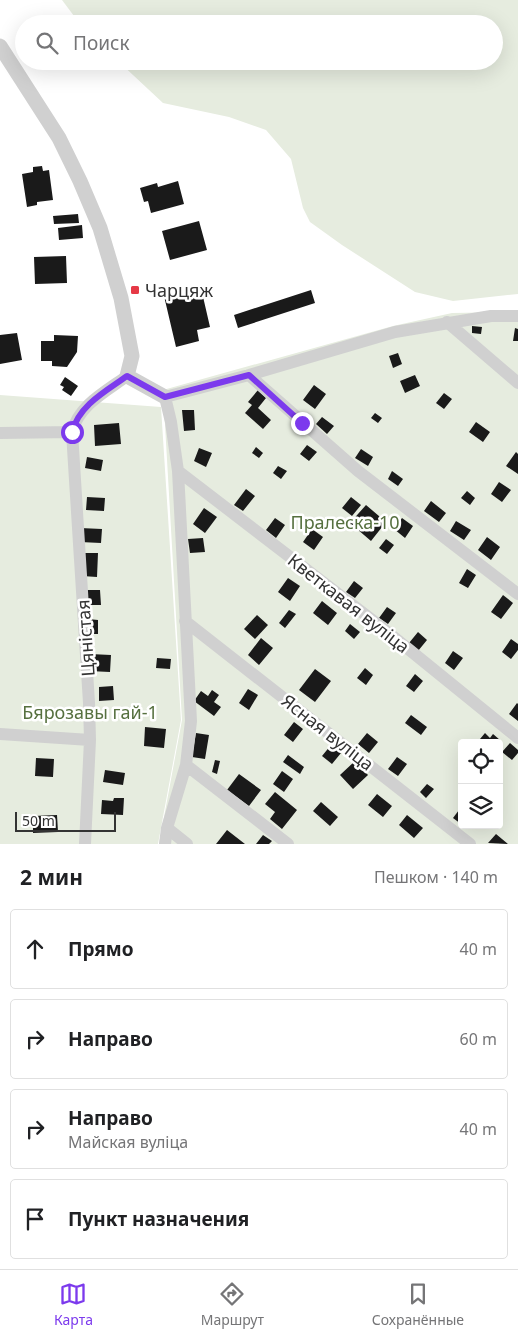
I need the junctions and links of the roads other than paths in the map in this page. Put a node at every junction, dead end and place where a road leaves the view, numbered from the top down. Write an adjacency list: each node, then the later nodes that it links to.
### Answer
1 (0, 46): 2 (street)
2 (15, 69)
3 (15, 70): 7 (street)
4 (518, 316): 5 (street)
5 (447, 322): 6 (street); 8 (street)
6 (249, 375): 9 (street); 13 (street)
7 (127, 376): 9 (street); 10 (street)
8 (518, 383)
9 (165, 397): 12 (street)
10 (72, 432): 11 (street); 17 (street, Цяністая)
11 (0, 433)
12 (178, 471): 14 (street); 16 (street, Кветкавая вуліца)
13 (518, 594)
14 (185, 621): 18 (street); 24 (street, Ясная вуліца)
15 (0, 734): 17 (street)
16 (518, 738)
17 (90, 740): 20 (street, Цяністая)
18 (186, 765): 19 (street); 23 (street)
19 (167, 828): 21 (street); 22 (street)
20 (85, 844)
21 (165, 844)
22 (186, 844)
23 (288, 844)
24 (470, 844)

